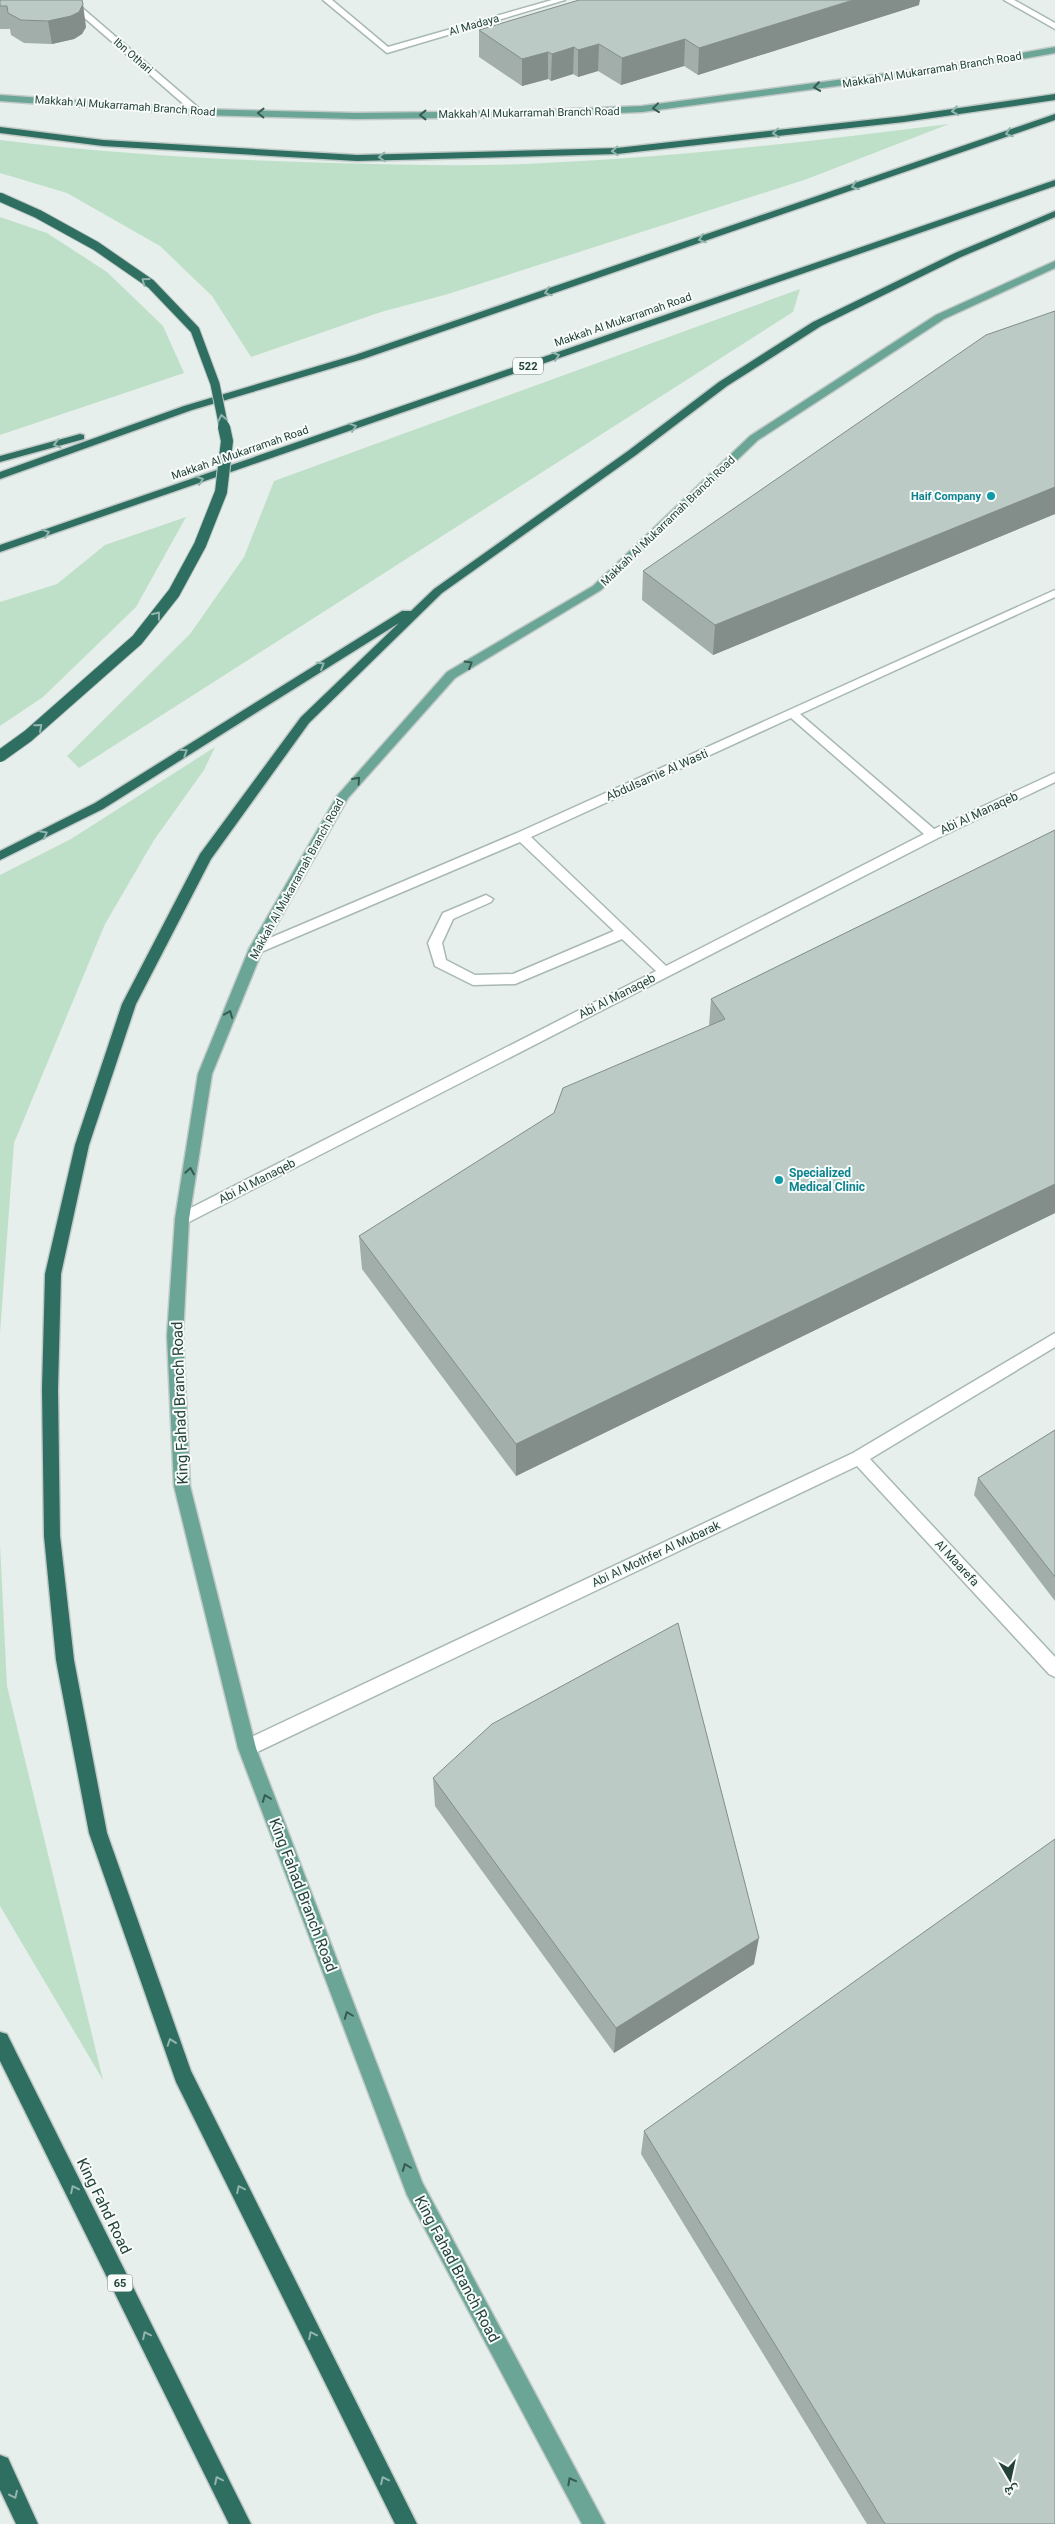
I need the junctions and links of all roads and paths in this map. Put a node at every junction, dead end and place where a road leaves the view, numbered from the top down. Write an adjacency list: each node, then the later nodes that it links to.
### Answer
1 (68, 0): 9 (street, Ibn Othari)
2 (327, 0): 3 (street, Al Madaya)
3 (561, 0)
4 (1008, 0): 5 (street)
5 (1055, 26)
6 (1055, 50): 9 (main road, Makkah Al Mukarramah Branch Road, one-way to 9)
7 (1055, 97): 11 (highway, one-way to 11)
8 (0, 98): 9 (main road, Makkah Al Mukarramah Branch Road)
9 (198, 112)
10 (1055, 117): 16 (highway, one-way to 16)
11 (0, 130)
12 (1055, 182): 19 (highway, Makkah Al Mukarramah Road / 522, one-way to 12)
13 (0, 197): 23 (highway, one-way to 13, bridge)
14 (1055, 214): 20 (highway)
15 (1055, 264): 30 (main road, Makkah Al Mukarramah Branch Road, one-way to 15)
16 (188, 408): 17 (highway, one-way to 17); 18 (highway)
17 (0, 460)
18 (0, 476)
19 (0, 549)
20 (438, 591): 27 (highway, one-way to 20); 41 (highway, one-way to 20)
21 (1055, 593): 22 (street, Abdulsamie Al Wasti)
22 (793, 714): 25 (street); 26 (street, Abdulsamie Al Wasti)
23 (0, 756)
24 (1055, 777): 25 (street, Abi Al Manaqeb)
25 (933, 835): 31 (street, Abi Al Manaqeb)
26 (522, 836): 29 (street); 30 (street, Abdulsamie Al Wasti)
27 (0, 856)
28 (486, 899): 29 (street)
29 (626, 932): 31 (street)
30 (256, 949): 32 (main road, Makkah Al Mukarramah Branch Road, one-way to 30)
31 (665, 972): 32 (street, Abi Al Manaqeb)
32 (182, 1219): 36 (main road, King Fahad Branch Road)
33 (1055, 1339): 34 (street, Abi Al Mothfer Al Mubarak)
34 (859, 1458): 35 (street, Al Maarefa); 36 (street, Abi Al Mothfer Al Mubarak)
35 (1055, 1669)
36 (247, 1748): 42 (main road, King Fahad Branch Road, one-way to 36)
37 (0, 2041): 40 (highway, King Fahd Road / 65, one-way to 37)
38 (0, 2466): 39 (highway, one-way to 39)
39 (27, 2524)
40 (240, 2524)
41 (406, 2524)
42 (594, 2524)

